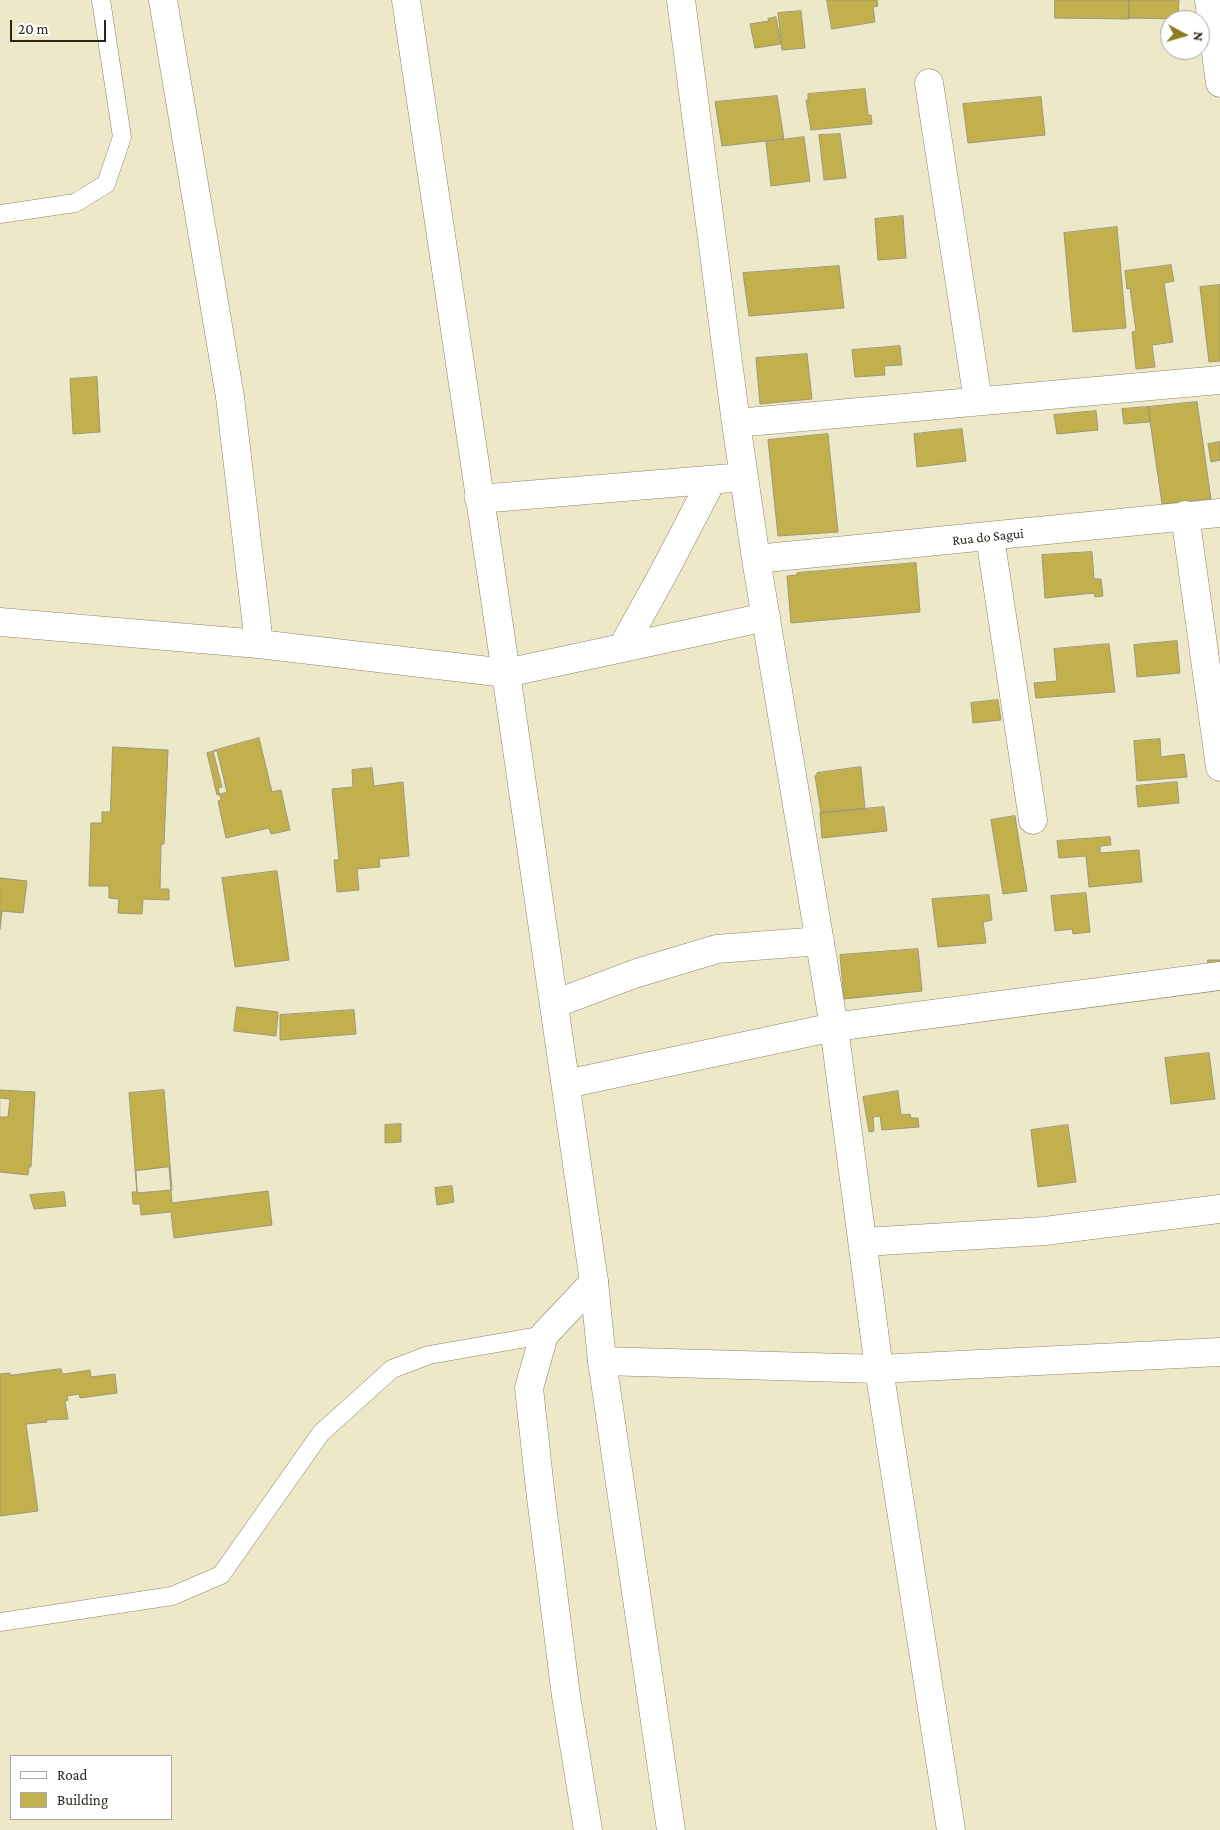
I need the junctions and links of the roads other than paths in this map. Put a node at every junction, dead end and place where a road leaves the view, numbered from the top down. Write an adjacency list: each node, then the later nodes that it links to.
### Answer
1 (101, 0): 8 (lane)
2 (163, 0): 21 (street)
3 (406, 0): 14 (street)
4 (681, 0): 11 (street)
5 (1209, 0): 7 (street)
6 (928, 83): 10 (street)
7 (1220, 83)
8 (0, 214)
9 (1220, 380): 10 (street)
10 (978, 402): 11 (street)
11 (736, 423): 12 (street)
12 (744, 477): 13 (street); 18 (street)
13 (712, 480): 14 (street); 22 (street)
14 (479, 499): 23 (street)
15 (1220, 513): 16 (street, Rua do Sagui)
16 (1185, 515): 17 (street, Rua do Sagui); 24 (street)
17 (990, 537): 18 (street, Rua do Sagui); 25 (street)
18 (756, 560): 19 (street)
19 (766, 617): 22 (street); 26 (street)
20 (0, 622): 21 (street)
21 (259, 644): 23 (street)
22 (622, 648): 23 (street)
23 (506, 673): 28 (street)
24 (1220, 767)
25 (1033, 820)
26 (820, 942): 28 (street); 29 (street)
27 (1220, 976): 29 (street)
28 (554, 1004): 30 (street)
29 (834, 1027): 30 (street); 32 (street)
30 (566, 1084): 33 (street)
31 (1220, 1209): 32 (street)
32 (864, 1242): 37 (street)
33 (594, 1282): 34 (street); 36 (street)
34 (544, 1335): 38 (lane); 39 (street)
35 (1220, 1352): 37 (street)
36 (602, 1361): 37 (street); 40 (street)
37 (879, 1369): 41 (street)
38 (0, 1622)
39 (588, 1830)
40 (671, 1830)
41 (951, 1830)

